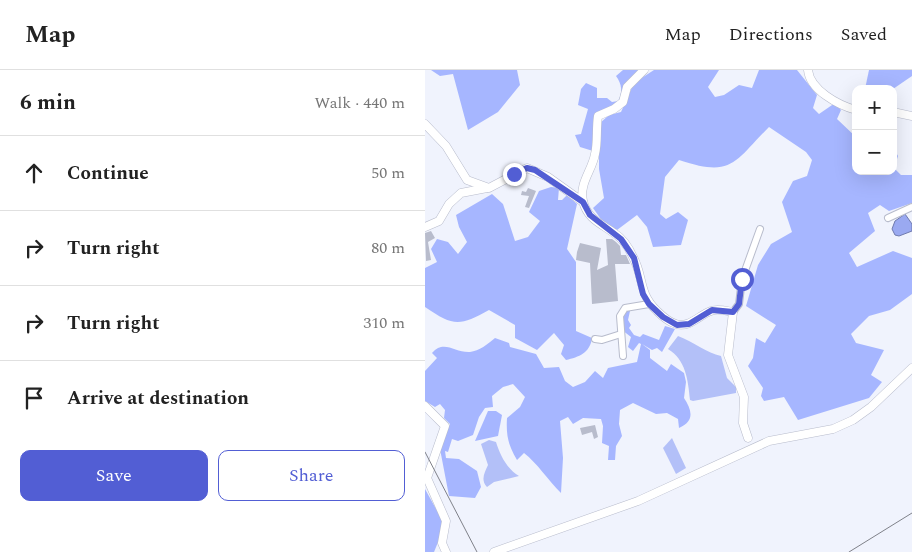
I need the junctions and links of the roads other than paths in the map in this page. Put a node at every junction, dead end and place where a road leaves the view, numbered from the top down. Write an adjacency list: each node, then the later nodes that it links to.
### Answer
1 (644, 70): 8 (street)
2 (808, 70): 3 (street)
3 (852, 109)
4 (897, 113): 5 (street)
5 (912, 116)
6 (425, 124): 7 (street)
7 (489, 188): 8 (street); 11 (street)
8 (583, 202): 13 (street)
9 (912, 207): 10 (street)
10 (888, 218)
11 (425, 227)
12 (760, 229): 14 (street)
13 (649, 304): 14 (street); 15 (street)
14 (733, 312): 20 (street)
15 (621, 334): 16 (street); 17 (street)
16 (595, 339)
17 (623, 356)
18 (912, 368): 22 (street)
19 (425, 406): 21 (street)
20 (748, 438)
21 (446, 552)
22 (494, 552)

